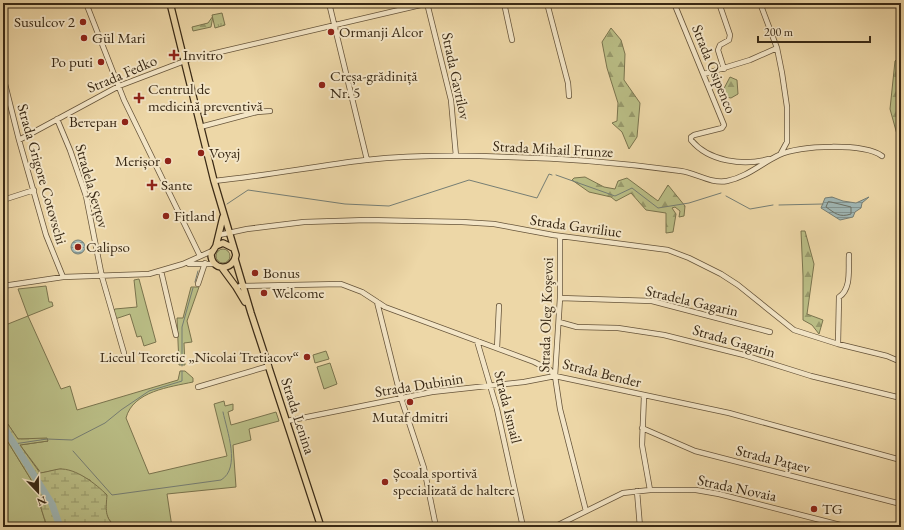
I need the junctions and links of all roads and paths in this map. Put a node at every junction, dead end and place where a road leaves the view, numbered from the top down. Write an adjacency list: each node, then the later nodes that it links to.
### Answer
1 (86, 3): 17 (street)
2 (170, 3): 13 (main road)
3 (329, 3): 10 (street)
4 (427, 3): 10 (street, Strada Fedko); 24 (street, Strada Gavrilov)
5 (504, 3): 11 (street)
6 (547, 3): 18 (street)
7 (674, 3): 15 (street, Strada Osipenco)
8 (718, 3): 14 (street)
9 (760, 3): 12 (street)
10 (334, 24): 13 (street, Strada Fedko); 27 (street)
11 (512, 40)
12 (777, 48): 14 (street); 23 (street)
13 (185, 61): 17 (street, Strada Fedko); 21 (main road)
14 (724, 69): 15 (street)
15 (704, 74): 26 (street, Strada Osipenco)
16 (3, 76): 22 (street, Strada Grigore Cotovschi)
17 (119, 86): 20 (street, Strada Fedko); 38 (street)
18 (569, 96)
19 (270, 111): 21 (street)
20 (57, 119): 22 (street, Strada Fedko); 45 (street, Stradela Șevțov)
21 (200, 127): 28 (main road)
22 (18, 140): 29 (street, Strada Grigore Cotovschi)
23 (780, 154): 25 (street, Strada Mihail Frunze); 26 (street, Strada Mihail Frunze)
24 (456, 156): 26 (street, Strada Mihail Frunze); 27 (street, Strada Mihail Frunze)
25 (882, 156)
26 (773, 158)
27 (367, 160): 28 (street, Strada Mihail Frunze)
28 (214, 181): 31 (main road)
29 (34, 190): 30 (street); 46 (street, Strada Grigore Cotovschi)
30 (3, 200)
31 (223, 215): 32 (main road); 33 (main road)
32 (229, 233): 33 (street, Strada Gavriliuc); 34 (street, Strada Gavriliuc); 36 (main road)
33 (219, 235): 35 (main road)
34 (560, 236): 51 (street, Strada Oleg Koşevoi); 59 (street, Strada Gavriliuc)
35 (214, 248): 36 (main road); 38 (street); 42 (main road)
36 (233, 248): 39 (main road)
37 (849, 255): 59 (street)
38 (200, 256): 41 (street)
39 (235, 259): 43 (main road); 48 (main road)
40 (205, 263): 41 (street); 42 (street); 47 (street)
41 (183, 264): 44 (street)
42 (214, 264): 43 (main road)
43 (222, 268): 50 (main road)
44 (161, 271): 45 (street); 57 (street)
45 (102, 277): 46 (street); 61 (street, Stradela Șevțov)
46 (63, 278): 49 (street)
47 (198, 284)
48 (243, 285): 50 (street, Strada Bender); 52 (street, Strada Bender); 54 (main road)
49 (3, 286)
50 (236, 287): 54 (main road)
51 (560, 298): 55 (street, Strada Oleg Koşevoi); 56 (street, Stradela Gagarin)
52 (377, 302): 58 (street, Strada Bender); 68 (street)
53 (499, 306): 60 (street)
54 (251, 313): 63 (main road, Strada Lenina)
55 (559, 322): 64 (street, Strada Oleg Koşevoi); 69 (street, Strada Gagarin)
56 (770, 332)
57 (176, 335)
58 (476, 340): 60 (street, Strada Bender); 65 (street, Strada Ismail)
59 (838, 344): 62 (street, Strada Gavriliuc)
60 (497, 348): 64 (street, Strada Bender)
61 (124, 353)
62 (901, 362)
63 (269, 366): 66 (street); 70 (main road, Strada Lenina)
64 (555, 376): 65 (street, Strada Dubinin); 67 (street, Strada Bender); 76 (street, Strada Oleg Koşevoi)
65 (491, 386): 68 (street, Strada Dubinin); 80 (street, Strada Ismail)
66 (198, 387)
67 (644, 396): 71 (street); 72 (street, Strada Bender)
68 (401, 398): 70 (street, Strada Dubinin); 79 (street)
69 (901, 398)
70 (287, 421): 78 (main road, Strada Lenina)
71 (642, 428): 74 (street); 75 (street, Strada Pațaev)
72 (901, 460)
73 (637, 490): 74 (street, Strada Novaia); 76 (street, Strada Novaia); 82 (street)
74 (650, 490): 83 (street, Strada Novaia)
75 (901, 504)
76 (586, 511): 81 (street, Strada Novaia)
77 (901, 518): 84 (street)
78 (321, 527)
79 (436, 527)
80 (524, 527)
81 (554, 527)
82 (640, 527)
83 (848, 527)
84 (899, 527)

